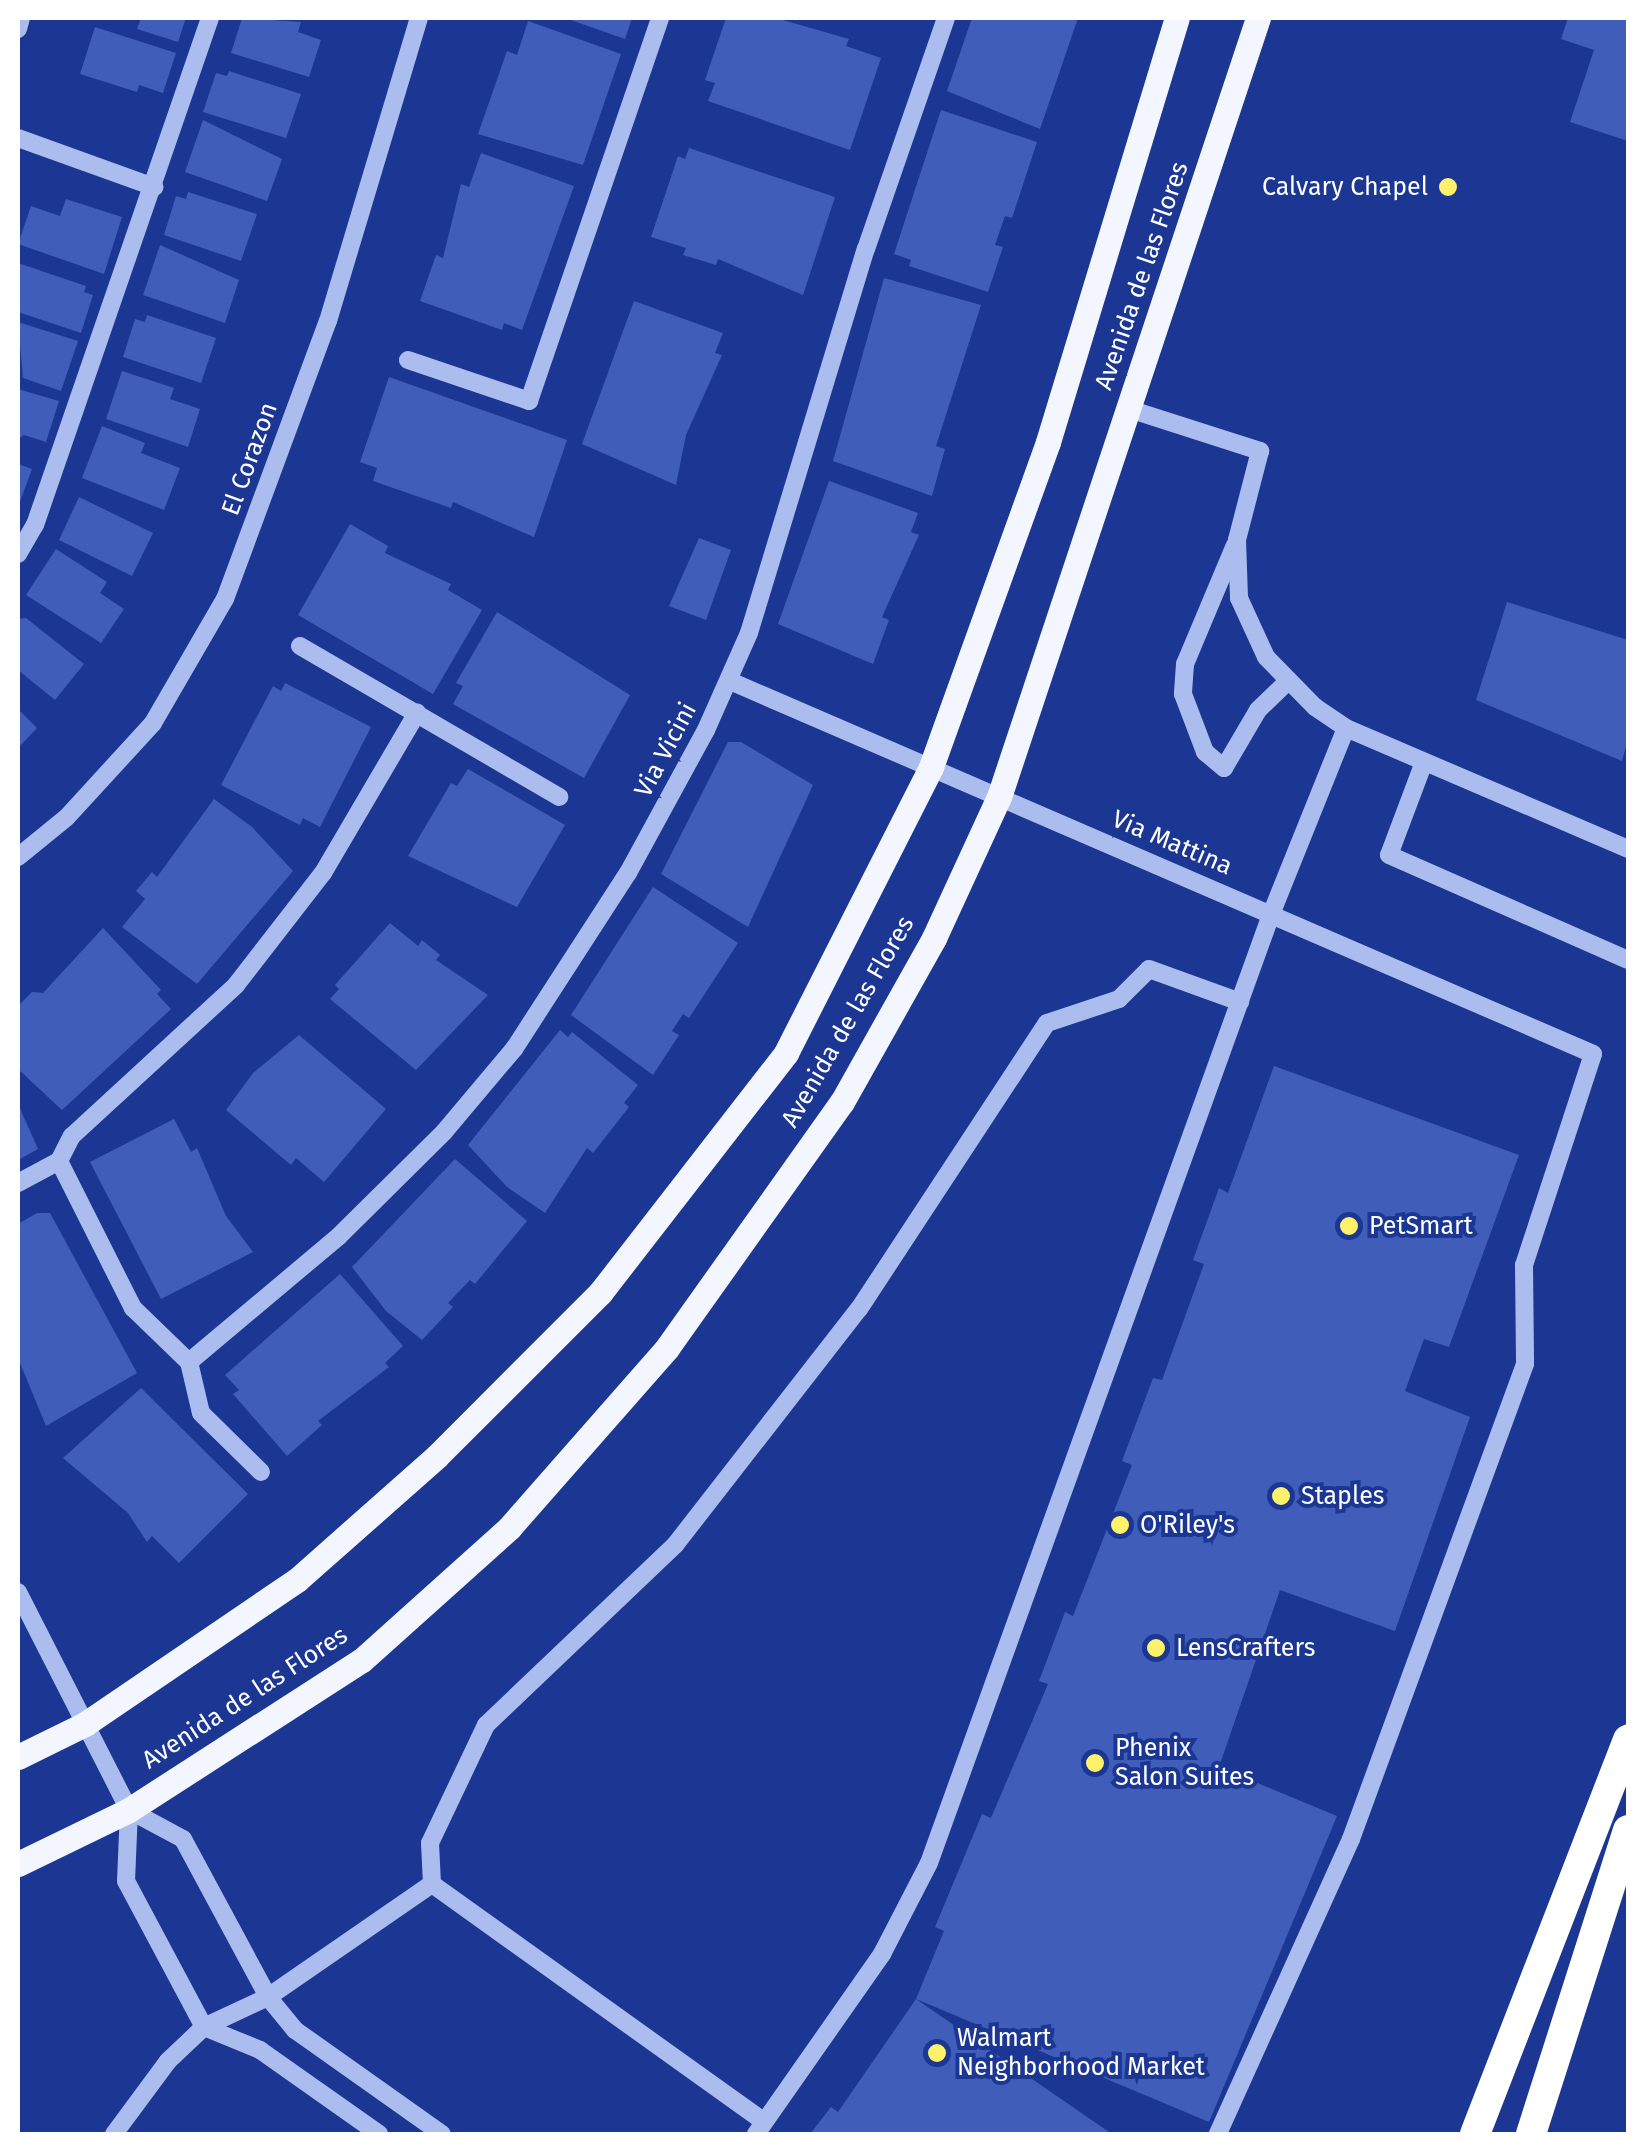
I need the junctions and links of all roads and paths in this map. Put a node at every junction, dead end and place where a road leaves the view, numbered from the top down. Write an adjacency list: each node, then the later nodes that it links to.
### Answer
1 (21, 18): 8 (street)
2 (210, 18): 10 (street)
3 (419, 18): 25 (street, El Corazon)
4 (660, 18): 11 (street)
5 (946, 18): 16 (street, Via Vicini)
6 (1177, 18): 21 (main road, Avenida de las Flores)
7 (1258, 18): 12 (main road, Avenida de las Flores)
8 (18, 29)
9 (18, 138): 10 (street)
10 (154, 186): 14 (street)
11 (408, 360)
12 (1128, 409): 13 (street); 23 (main road, Avenida de las Flores)
13 (1237, 540): 17 (street); 17 (street)
14 (18, 554)
15 (300, 646): 18 (street)
16 (730, 681): 21 (street, Via Mattina); 31 (street, Via Vicini)
17 (1287, 682): 19 (street)
18 (417, 713): 22 (street); 29 (street)
19 (1346, 728): 20 (street); 26 (street)
20 (1424, 762): 24 (street); 27 (street)
21 (931, 767): 23 (street, Via Mattina); 34 (main road, Avenida de las Flores)
22 (559, 797)
23 (1000, 797): 26 (street, Via Mattina); 37 (main road, Avenida de las Flores)
24 (1628, 848)
25 (18, 858)
26 (1272, 912): 28 (street); 47 (street, Via Mattina)
27 (1628, 960)
28 (1240, 1002): 40 (street); 43 (street)
29 (59, 1161): 30 (street); 31 (street)
30 (18, 1183)
31 (189, 1362): 32 (street)
32 (261, 1472)
33 (18, 1592): 34 (street)
34 (84, 1724): 36 (main road, Avenida de las Flores); 37 (street)
35 (1628, 1740): 48 (highway)
36 (18, 1757)
37 (129, 1810): 39 (main road, Avenida de las Flores); 41 (street); 42 (street)
38 (1628, 1830): 49 (highway)
39 (18, 1864)
40 (432, 1884): 41 (street); 43 (street)
41 (268, 1997): 42 (street); 46 (street)
42 (204, 2027): 44 (street); 45 (street)
43 (760, 2128)
44 (114, 2134)
45 (379, 2134)
46 (442, 2134)
47 (1218, 2134)
48 (1475, 2134)
49 (1531, 2134)

